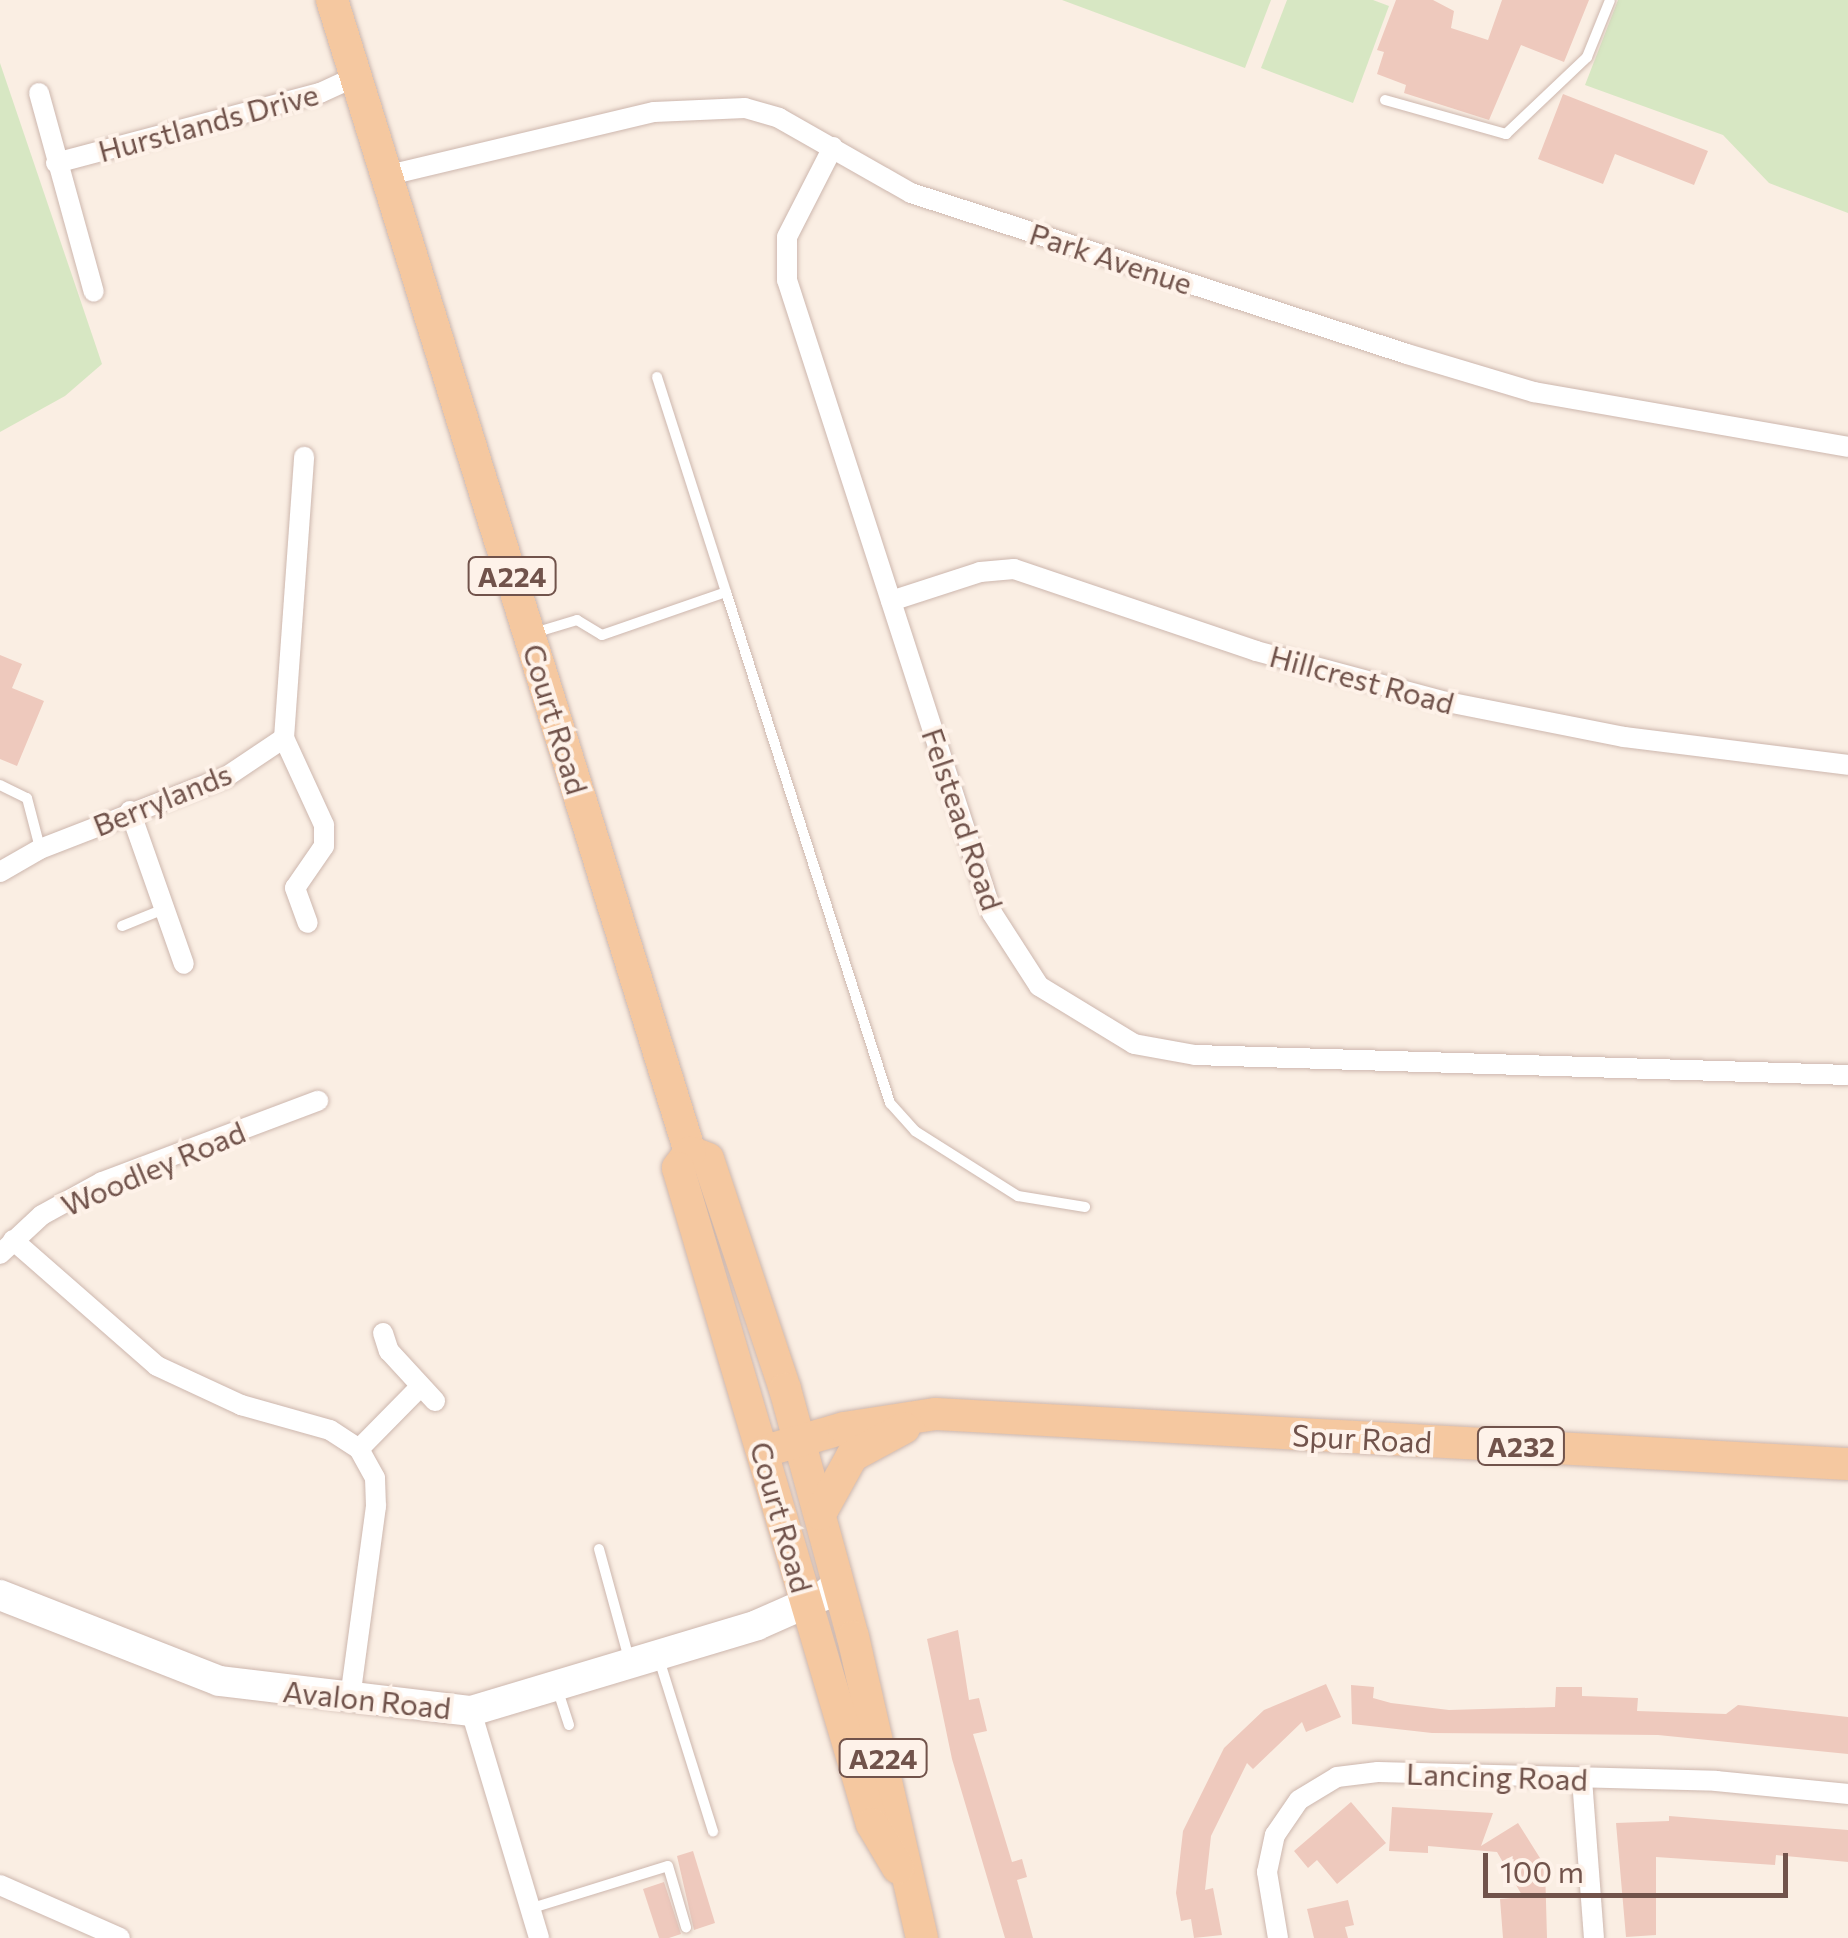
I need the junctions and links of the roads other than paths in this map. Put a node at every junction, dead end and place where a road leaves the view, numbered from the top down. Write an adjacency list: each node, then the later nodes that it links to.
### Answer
1 (332, 0): 3 (main road, Court Road / A224)
2 (1610, 0): 5 (lane)
3 (357, 76): 7 (street, Hurstlands Drive); 8 (main road, Court Road / A224)
4 (39, 93): 7 (street, Hurstlands Drive)
5 (1385, 100)
6 (833, 147): 8 (street, Park Avenue); 11 (street, Park Avenue); 14 (street, Felstead Road)
7 (56, 163): 9 (street, Hurstlands Drive)
8 (389, 174): 15 (main road, Court Road / A224)
9 (94, 292)
10 (657, 377): 13 (lane)
11 (1848, 447)
12 (304, 457): 16 (street)
13 (726, 592): 15 (lane); 29 (lane)
14 (891, 601): 17 (street, Hillcrest Road); 26 (street, Felstead Road)
15 (530, 634): 28 (main road, Court Road / A224)
16 (284, 738): 19 (street, Berrylands); 23 (street)
17 (1848, 765)
18 (0, 785): 20 (lane)
19 (130, 811): 20 (street, Berrylands); 22 (street)
20 (40, 849): 21 (street, Berrylands)
21 (0, 872)
22 (165, 909): 24 (lane); 25 (street)
23 (308, 923)
24 (122, 926)
25 (184, 964)
26 (1848, 1075)
27 (318, 1101): 30 (street, Woodley Road)
28 (690, 1152): 33 (main road, Court Road / A224); 35 (main road, Court Road / A224)
29 (1085, 1207)
30 (6, 1247): 34 (street)
31 (383, 1333): 34 (street)
32 (936, 1414): 33 (main road, Spur Road); 36 (main road, Spur Road / A232); 37 (main road)
33 (799, 1440): 35 (main road, Spur Road); 37 (main road, Court Road / A224)
34 (359, 1449): 44 (street)
35 (765, 1451): 41 (main road, Court Road / A224)
36 (1848, 1464)
37 (820, 1514): 39 (main road, Court Road / A224)
38 (599, 1549): 42 (lane)
39 (836, 1573): 41 (street, Avalon Road); 50 (main road, Court Road / A224)
40 (0, 1595): 44 (street, Avalon Road)
41 (807, 1605): 42 (street, Avalon Road); 50 (main road, Court Road / A224)
42 (644, 1659): 43 (street, Avalon Road); 49 (lane)
43 (556, 1686): 45 (street, Avalon Road); 46 (lane)
44 (350, 1698): 45 (street, Avalon Road)
45 (471, 1710): 52 (street)
46 (569, 1725)
47 (1582, 1779): 48 (street, Lancing Road); 57 (street, Lancing Road); 58 (street)
48 (1848, 1794)
49 (713, 1832)
50 (904, 1880): 56 (main road, Court Road / A224)
51 (0, 1885): 54 (street)
52 (529, 1909): 53 (lane); 55 (street)
53 (686, 1927)
54 (120, 1938)
55 (539, 1938)
56 (922, 1938)
57 (1278, 1938)
58 (1594, 1938)

